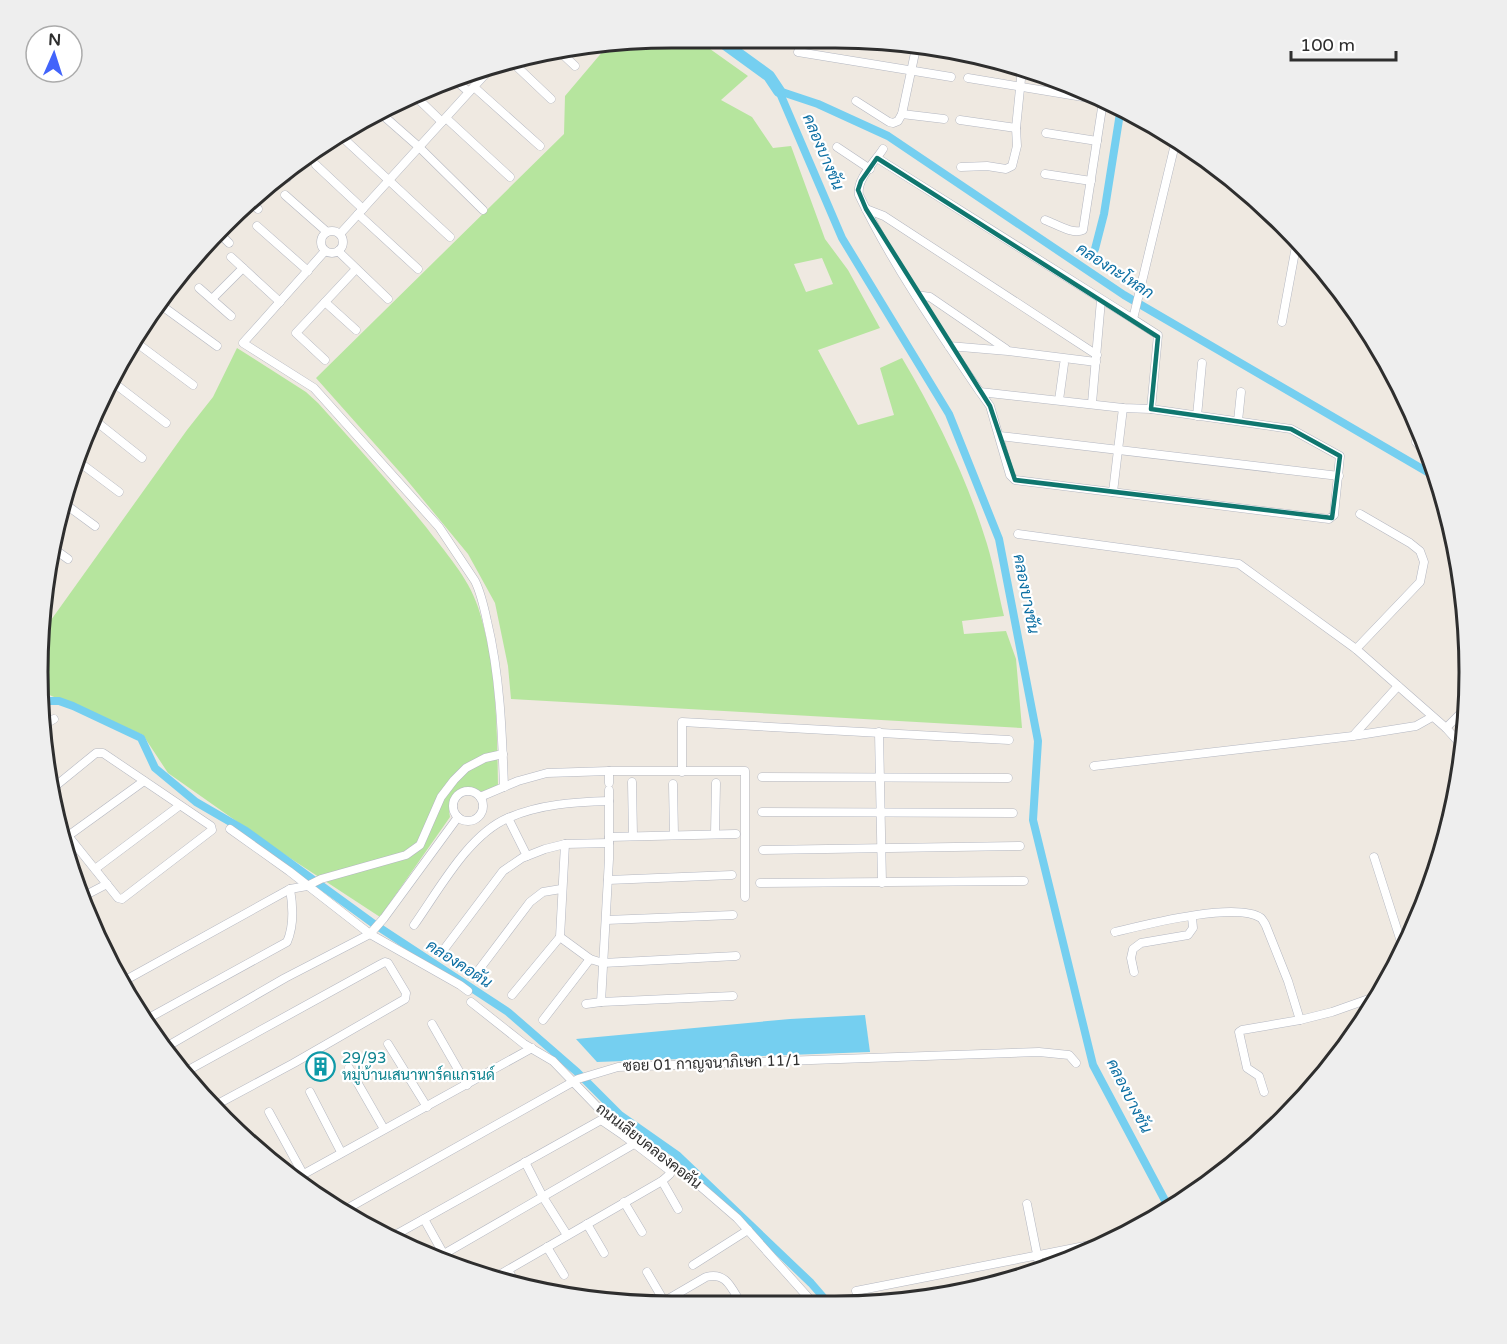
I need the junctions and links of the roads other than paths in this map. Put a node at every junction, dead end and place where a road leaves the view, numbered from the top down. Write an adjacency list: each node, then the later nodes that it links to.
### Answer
1 (798, 52): 6 (street)
2 (915, 53): 6 (street)
3 (566, 57): 4 (street)
4 (575, 66)
5 (518, 67): 15 (street)
6 (910, 70): 9 (street); 19 (street)
7 (1021, 76): 12 (street)
8 (483, 77): 13 (street)
9 (951, 77)
10 (968, 78): 12 (street)
11 (462, 84): 13 (street)
12 (1020, 87): 14 (street); 24 (street)
13 (472, 90): 21 (street); 28 (street)
14 (1078, 97)
15 (551, 99)
16 (421, 101): 21 (street)
17 (856, 101): 19 (street)
18 (1102, 108): 27 (street)
19 (902, 114): 22 (street)
20 (386, 118): 29 (street)
21 (444, 120): 29 (street); 38 (street)
22 (944, 120)
23 (960, 120): 24 (street)
24 (1016, 128): 35 (street)
25 (1046, 133): 27 (street)
26 (346, 141): 39 (street)
27 (1097, 141): 40 (street)
28 (540, 146)
29 (419, 147): 39 (street); 43 (street)
30 (837, 147): 36 (street)
31 (1174, 148): 69 (street)
32 (883, 149): 33 (street)
33 (877, 158): 36 (street); 64 (street)
34 (316, 165): 44 (street)
35 (961, 167)
36 (870, 169): 42 (street)
37 (1045, 174): 40 (street)
38 (510, 177)
39 (389, 180): 44 (street); 49 (street)
40 (1091, 181): 45 (street)
41 (285, 195): 47 (street)
42 (866, 209): 61 (street); 76 (street)
43 (483, 210)
44 (361, 211): 48 (street); 58 (street)
45 (1045, 220)
46 (257, 226): 59 (street)
47 (327, 232): 48 (street); 52 (street)
48 (340, 234): 53 (street)
49 (450, 237)
50 (224, 238): 51 (street)
51 (229, 243)
52 (326, 251): 53 (street); 59 (street)
53 (338, 251): 57 (street)
54 (1295, 251): 70 (street)
55 (231, 257): 56 (street)
56 (243, 268): 62 (street); 65 (street)
57 (356, 269): 63 (street); 66 (street)
58 (418, 269)
59 (308, 271): 65 (street)
60 (199, 288): 62 (street)
61 (916, 295): 74 (street); 75 (street)
62 (212, 299): 68 (street)
63 (388, 299)
64 (1101, 300): 69 (street); 76 (street)
65 (280, 302): 116 (street)
66 (325, 302): 71 (street); 77 (street)
67 (165, 308): 73 (street)
68 (231, 316)
69 (1133, 316): 87 (street)
70 (1282, 322)
71 (356, 330)
72 (140, 346): 80 (street)
73 (217, 346)
74 (949, 346): 75 (street); 82 (street)
75 (1008, 351): 76 (street)
76 (1096, 359): 85 (street)
77 (325, 360)
78 (1203, 363): 88 (street)
79 (1064, 364): 84 (street)
80 (193, 385)
81 (118, 386): 90 (street)
82 (980, 392): 84 (street); 92 (street)
83 (1240, 392): 89 (street)
84 (1059, 400): 85 (street)
85 (1092, 404): 86 (street)
86 (1124, 408): 87 (street); 93 (street)
87 (1151, 409): 88 (street)
88 (1197, 416): 89 (street)
89 (1238, 421): 96 (street)
90 (166, 423)
91 (99, 424): 94 (street)
92 (1000, 436): 93 (street); 98 (street)
93 (1118, 450): 96 (street); 98 (street)
94 (142, 458)
95 (83, 465): 97 (street)
96 (1339, 476): 98 (street)
97 (119, 492)
98 (1113, 492)
99 (70, 507): 101 (street)
100 (1360, 514): 105 (street)
101 (95, 526)
102 (1018, 534): 105 (street)
103 (60, 553): 104 (street)
104 (68, 559)
105 (1356, 649): 106 (street)
106 (1398, 686): 107 (street); 113 (street)
107 (1432, 717): 111 (street); 113 (street)
108 (1458, 717): 111 (street)
109 (54, 719): 110 (street)
110 (50, 721)
111 (1446, 729): 114 (street)
112 (879, 732): 115 (street); 119 (street); 121 (street)
113 (1353, 736): 117 (street)
114 (1455, 739)
115 (1009, 740)
116 (502, 754): 128 (street); 158 (street)
117 (1094, 766)
118 (609, 771): 119 (street); 128 (street); 130 (street)
119 (682, 772): 162 (street)
120 (762, 777): 121 (street)
121 (879, 777): 122 (street); 133 (street)
122 (1008, 778)
123 (144, 781): 127 (street); 131 (street); 142 (street)
124 (632, 782): 141 (street)
125 (673, 783): 140 (street)
126 (716, 783): 138 (street)
127 (58, 784)
128 (504, 787): 129 (street)
129 (480, 797): 135 (street); 135 (street)
130 (609, 801): 136 (street); 144 (street)
131 (179, 806): 151 (street); 157 (street)
132 (762, 812): 133 (street)
133 (879, 812): 134 (street); 147 (street)
134 (1013, 813)
135 (458, 818): 167 (street)
136 (508, 818): 149 (street); 166 (street)
137 (230, 829): 158 (street)
138 (715, 834): 139 (street); 140 (street)
139 (736, 834)
140 (675, 835): 141 (street)
141 (633, 836): 144 (street)
142 (69, 837)
143 (70, 839): 151 (street)
144 (609, 840): 145 (street); 153 (street)
145 (565, 844): 149 (street); 160 (street)
146 (1020, 846): 147 (street)
147 (880, 848): 148 (street); 156 (street)
148 (763, 850)
149 (527, 856): 171 (street)
150 (1374, 857): 170 (street)
151 (95, 869): 157 (street)
152 (732, 875): 153 (street)
153 (608, 880): 165 (street)
154 (1024, 881): 156 (street)
155 (760, 883): 156 (street)
156 (882, 883)
157 (107, 884): 161 (street)
158 (309, 884): 159 (street); 167 (street)
159 (290, 889): 177 (street); 185 (street)
160 (561, 889): 169 (street); 175 (street)
161 (89, 894)
162 (745, 897)
163 (733, 915): 165 (street)
164 (1192, 916): 168 (street); 176 (street); 187 (street)
165 (606, 920): 174 (street)
166 (414, 925)
167 (371, 932): 178 (street); 189 (street)
168 (1114, 932)
169 (560, 937): 173 (street); 179 (street)
170 (1400, 938)
171 (445, 948)
172 (736, 956): 174 (street)
173 (590, 959): 174 (street); 186 (street)
174 (603, 963): 183 (street)
175 (478, 971)
176 (1134, 972)
177 (129, 978)
178 (468, 991)
179 (512, 995)
180 (733, 996): 183 (street)
181 (1365, 1000): 187 (street)
182 (471, 1002): 191 (street, ถนนเลียบคลองคอตัน)
183 (601, 1002): 184 (street)
184 (586, 1004)
185 (152, 1017)
186 (543, 1020)
187 (1300, 1020): 198 (street)
188 (432, 1024): 196 (street)
189 (171, 1044)
190 (388, 1044): 200 (street)
191 (532, 1048): 195 (street, ถนนเลียบคลองคอตัน); 196 (street)
192 (1076, 1063): 195 (street, ซอย 01 กาญจนาภิเษก 11/1)
193 (349, 1068): 202 (street)
194 (193, 1071): 199 (street)
195 (576, 1080): 211 (street, ซอย 01 กาญจนาภิเษก 11/1); 215 (street, ถนนเลียบคลองคอตัน)
196 (467, 1085): 200 (street)
197 (310, 1092): 204 (street)
198 (1264, 1092)
199 (221, 1102)
200 (427, 1107): 202 (street)
201 (269, 1112): 206 (street)
202 (384, 1129): 204 (street)
203 (634, 1144): 205 (street); 207 (street); 208 (street)
204 (341, 1152): 206 (street)
205 (525, 1162): 208 (street); 213 (street)
206 (303, 1174)
207 (662, 1180): 209 (street); 212 (street)
208 (543, 1197): 218 (street); 223 (street)
209 (624, 1202): 214 (street); 216 (street)
210 (1027, 1204): 224 (street)
211 (351, 1207)
212 (678, 1209)
213 (424, 1219): 217 (street); 221 (street)
214 (587, 1224): 218 (street); 222 (street)
215 (748, 1230): 226 (street); 236 (street, ถนนเลียบคลองคอตัน)
216 (642, 1232)
217 (398, 1233)
218 (567, 1235): 219 (street)
219 (547, 1247): 227 (street); 231 (street)
220 (1076, 1248): 224 (street)
221 (439, 1251)
222 (604, 1253)
223 (449, 1255)
224 (1038, 1256): 225 (street); 232 (street)
225 (1039, 1262)
226 (693, 1265)
227 (508, 1270): 229 (street); 230 (street)
228 (647, 1272): 233 (street)
229 (503, 1273)
230 (511, 1275)
231 (564, 1275)
232 (856, 1291)
233 (658, 1296)
234 (673, 1296): 235 (street)
235 (736, 1296)
236 (807, 1296)

